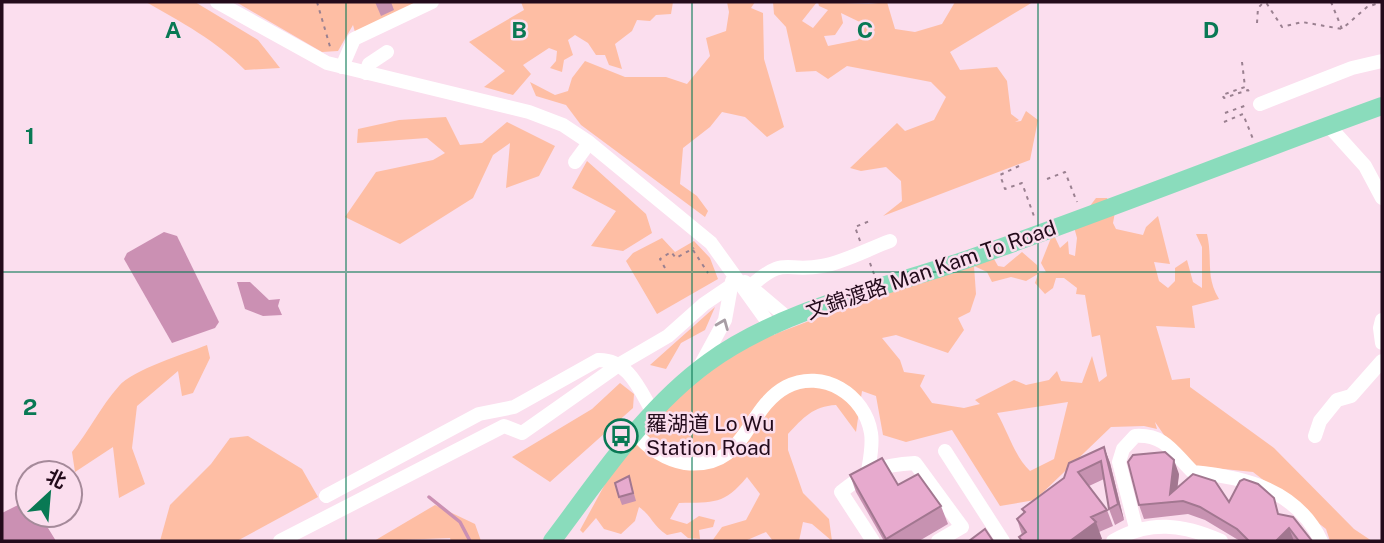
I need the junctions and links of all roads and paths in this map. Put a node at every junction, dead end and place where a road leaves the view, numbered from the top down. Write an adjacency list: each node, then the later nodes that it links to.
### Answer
1 (217, 2): 12 (street)
2 (317, 2): 9 (path)
3 (432, 2): 12 (street)
4 (1331, 2): 7 (path)
5 (1382, 2): 7 (path)
6 (1258, 23): 7 (path)
7 (1342, 29)
8 (387, 52): 13 (street)
9 (332, 54)
10 (1382, 61): 14 (street)
11 (1242, 62): 16 (path)
12 (342, 67): 13 (street)
13 (366, 73): 20 (street)
14 (1261, 104)
15 (1382, 106): 18 (main road, 文錦渡路 Man Kam To Road)
16 (1225, 113)
17 (1224, 122): 19 (path)
18 (1328, 124): 24 (street); 36 (main road, 文錦渡路 Man Kam To Road)
19 (1255, 142)
20 (589, 143): 21 (street); 34 (street)
21 (575, 162)
22 (1019, 166): 27 (path)
23 (1048, 179): 25 (path)
24 (1382, 198)
25 (1078, 204)
26 (872, 220): 30 (path)
27 (1036, 220)
28 (890, 241): 35 (street)
29 (700, 243): 31 (path)
30 (862, 244)
31 (692, 249): 32 (path); 33 (path)
32 (665, 268)
33 (708, 273)
34 (732, 279): 35 (street); 38 (street); 41 (street); 42 (street, one-way to 34)
35 (751, 286): 36 (street)
36 (790, 320): 38 (main road, 文錦渡路 Man Kam To Road)
37 (1382, 320): 39 (street)
38 (772, 328): 42 (main road, 文錦渡路 Man Kam To Road)
39 (1382, 343)
40 (1382, 361): 47 (street)
41 (620, 364): 43 (street); 44 (street); 45 (street)
42 (698, 370): 44 (main road, 文錦渡路 Man Kam To Road)
43 (499, 411): 45 (street); 52 (street)
44 (654, 414): 46 (main road, 文錦渡路 Man Kam To Road)
45 (504, 426): 54 (street)
46 (636, 433): 48 (street); 55 (main road, 文錦渡路 Man Kam To Road)
47 (1314, 436)
48 (872, 437): 50 (street); 51 (street)
49 (945, 451): 58 (street)
50 (888, 465): 51 (street); 57 (street)
51 (868, 471): 56 (street)
52 (327, 496)
53 (1136, 528): 59 (street); 60 (street); 61 (street)
54 (280, 541)
55 (552, 541)
56 (873, 541)
57 (938, 541)
58 (1003, 541)
59 (1113, 541)
60 (1220, 541)
61 (1321, 541)

